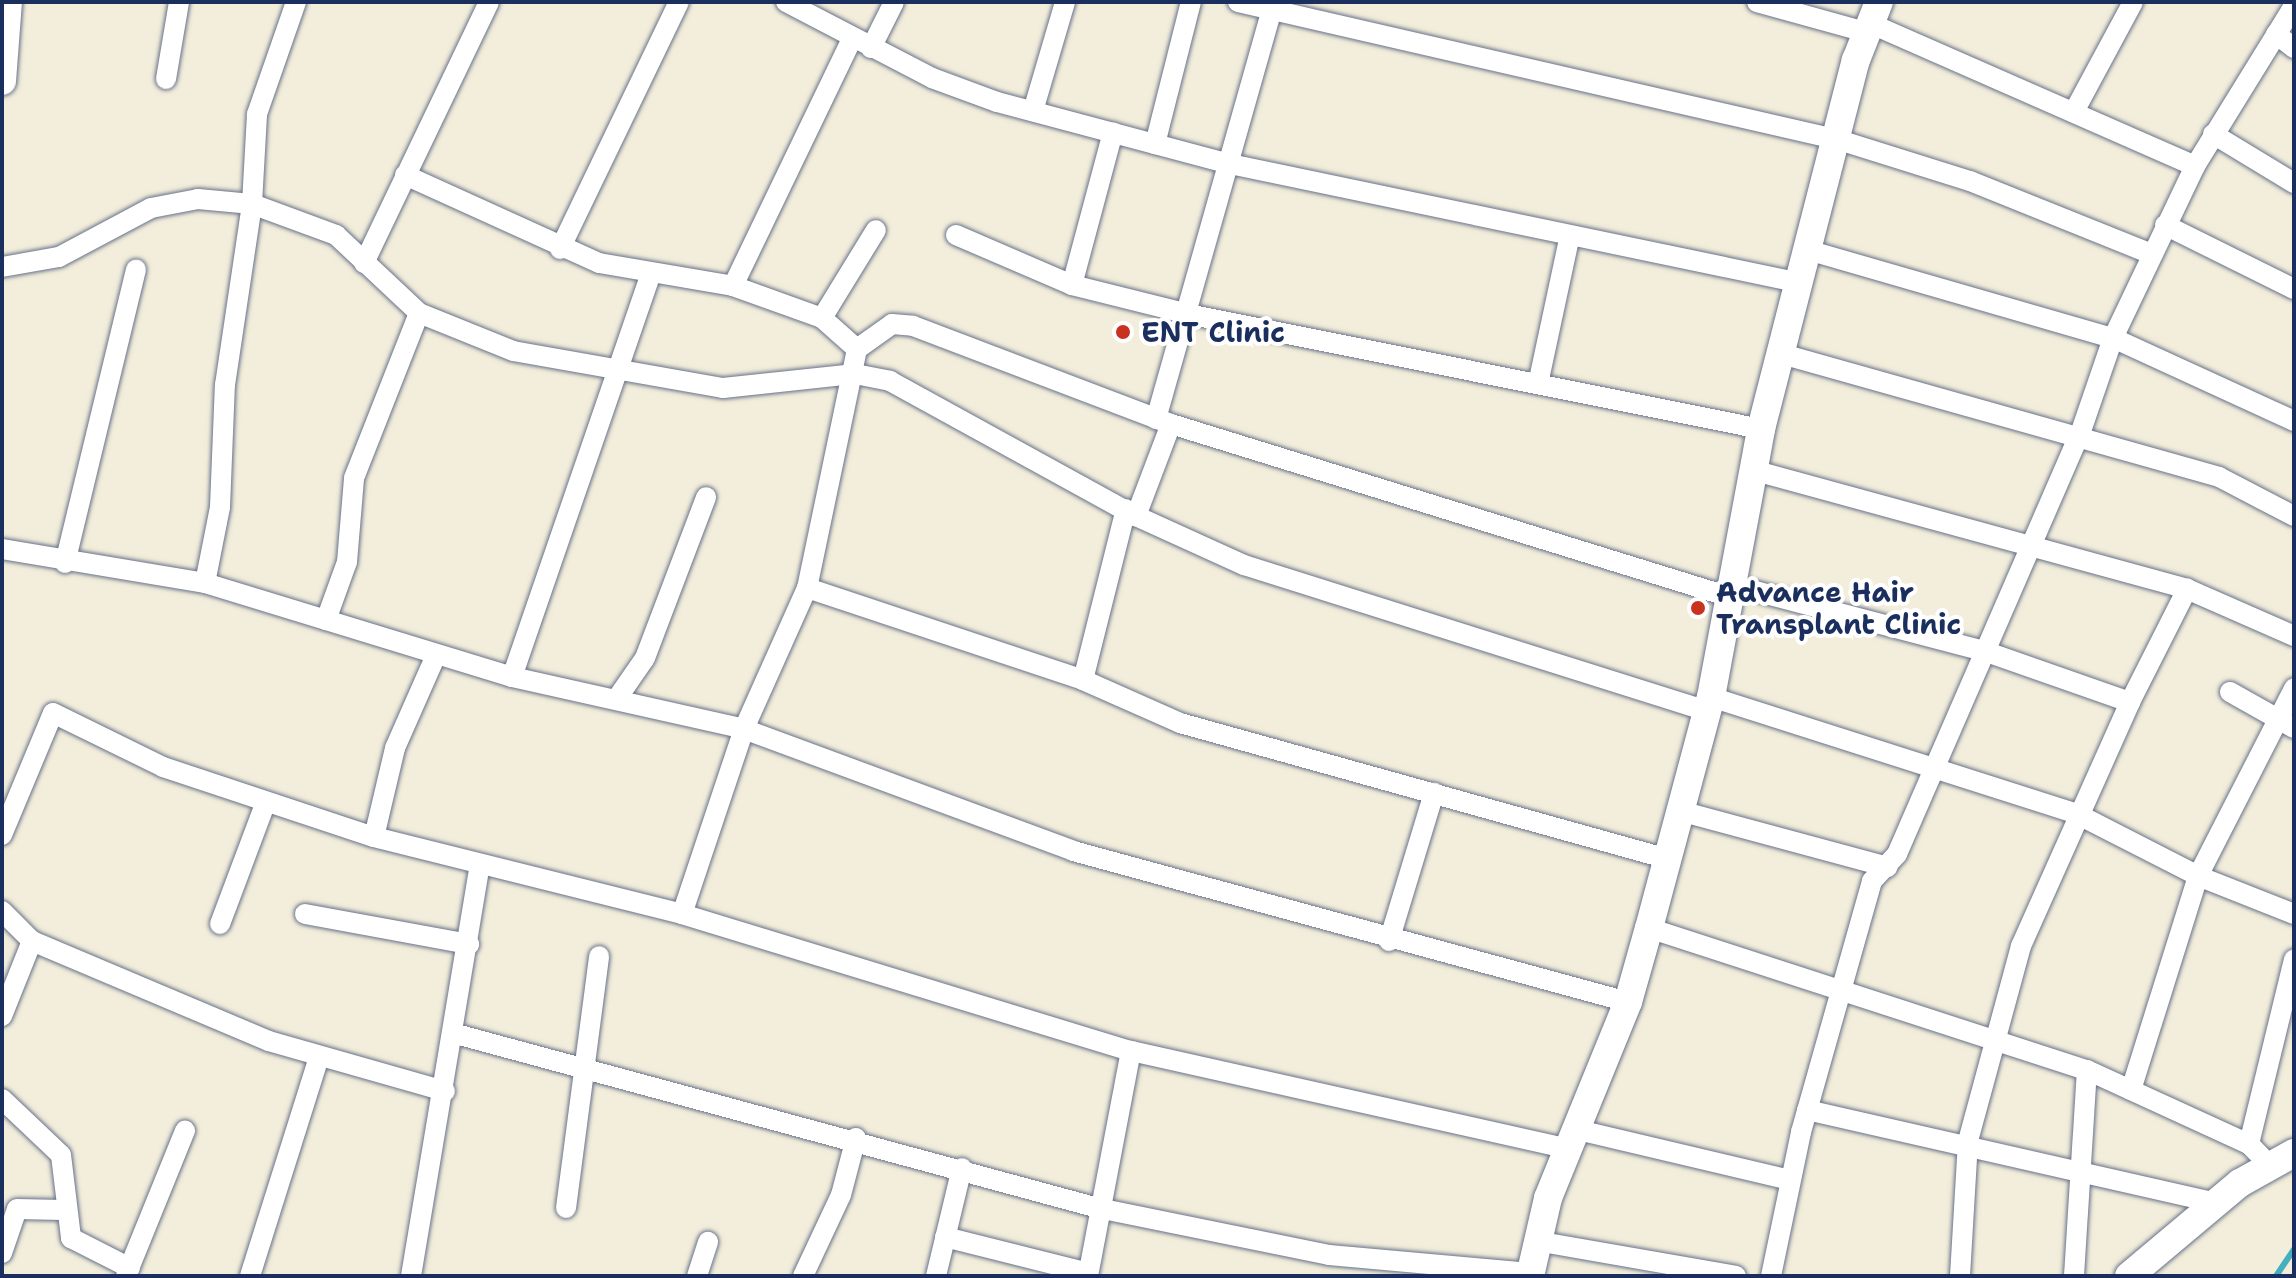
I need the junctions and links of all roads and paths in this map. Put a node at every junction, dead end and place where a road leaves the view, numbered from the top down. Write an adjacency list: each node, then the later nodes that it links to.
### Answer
1 (8, 2): 20 (street)
2 (179, 2): 19 (street)
3 (296, 2): 31 (street)
4 (489, 2): 29 (street)
5 (679, 2): 36 (street)
6 (786, 2): 17 (street)
7 (894, 2): 17 (street)
8 (1065, 2): 22 (street)
9 (1191, 2): 26 (street)
10 (1238, 2): 14 (street)
11 (1757, 2): 15 (street)
12 (2133, 2): 21 (street)
13 (2294, 6): 16 (street)
14 (1273, 7): 25 (street); 27 (street)
15 (1871, 19): 21 (street); 25 (street)
16 (2276, 34): 18 (street); 24 (street)
17 (861, 43): 22 (street); 45 (street)
18 (2294, 48)
19 (166, 79)
20 (2, 81)
21 (2076, 108): 28 (street)
22 (1033, 111): 23 (street)
23 (1113, 132): 26 (street); 44 (street)
24 (2213, 134): 28 (street); 30 (street)
25 (1839, 140): 37 (street); 38 (street)
26 (1155, 144): 27 (street)
27 (1230, 164): 35 (street); 48 (street)
28 (2195, 166): 32 (street)
29 (405, 175): 36 (street); 39 (street)
30 (2294, 183)
31 (252, 204): 39 (street); 40 (street); 67 (street)
32 (2165, 225): 38 (street); 46 (street)
33 (876, 230): 49 (street)
34 (956, 235): 44 (street)
35 (1570, 235): 43 (street); 55 (street)
36 (560, 249): 42 (street)
37 (1811, 251): 43 (street); 50 (street)
38 (2152, 254): 50 (street)
39 (364, 263): 47 (street)
40 (2, 267)
41 (136, 269): 66 (street)
42 (650, 276): 45 (street); 53 (street)
43 (1801, 283): 52 (street)
44 (1072, 285): 48 (street)
45 (733, 286): 49 (street)
46 (2294, 289)
47 (419, 313): 53 (street); 71 (street)
48 (1188, 314): 55 (street); 56 (street)
49 (822, 318): 51 (street)
50 (2113, 338): 57 (street); 59 (street)
51 (857, 349): 54 (street); 56 (street)
52 (1782, 354): 58 (street); 59 (street)
53 (622, 369): 54 (street); 75 (street)
54 (855, 374): 62 (street); 68 (street)
55 (1538, 384): 58 (street)
56 (1164, 421): 62 (street); 70 (street)
57 (2294, 421)
58 (1761, 429): 60 (street)
59 (2080, 434): 63 (street); 64 (street)
60 (1756, 471): 64 (street); 70 (street)
61 (706, 497): 79 (street)
62 (1131, 512): 76 (street); 81 (street)
63 (2294, 516)
64 (2035, 542): 69 (street); 73 (street)
65 (2, 549): 66 (street)
66 (65, 563): 67 (street)
67 (205, 583): 71 (street)
68 (807, 588): 76 (street); 83 (street)
69 (2187, 589): 72 (street); 80 (street)
70 (1735, 592): 73 (street); 81 (street)
71 (326, 620): 74 (street)
72 (2294, 636)
73 (1984, 651): 80 (street); 84 (street)
74 (436, 655): 75 (street); 90 (street)
75 (512, 677): 79 (street)
76 (1083, 680): 85 (street)
77 (2294, 688): 82 (street)
78 (2230, 692): 82 (street)
79 (618, 697): 83 (street)
80 (2130, 702): 88 (street)
81 (1709, 704): 84 (street); 87 (street)
82 (2286, 723): 94 (street)
83 (744, 729): 97 (street); 102 (street)
84 (1937, 764): 88 (street); 93 (street)
85 (1434, 793): 91 (street); 102 (street)
86 (265, 804): 89 (street); 90 (street); 99 (street)
87 (1680, 811): 91 (street); 93 (street)
88 (2077, 814): 94 (street); 110 (street)
89 (2, 835)
90 (374, 837): 92 (street)
91 (1668, 859): 100 (street)
92 (480, 865): 97 (street); 103 (street)
93 (1888, 867): 106 (street)
94 (2198, 876): 98 (street); 115 (street)
95 (2, 911): 101 (street)
96 (305, 914): 103 (street)
97 (682, 914): 111 (street)
98 (2294, 914)
99 (220, 924)
100 (1649, 928): 106 (street); 107 (street)
101 (32, 941): 108 (street); 112 (street)
102 (1389, 941): 107 (street)
103 (469, 944): 109 (street)
104 (599, 956): 114 (street)
105 (2294, 959): 122 (street)
106 (1841, 994): 110 (street); 118 (street)
107 (1628, 1002): 121 (street)
108 (2, 1016)
109 (456, 1034): 114 (street); 116 (street)
110 (1993, 1041): 113 (street); 123 (street)
111 (1131, 1051): 121 (street); 130 (street)
112 (319, 1057): 116 (street); 139 (street)
113 (2087, 1070): 115 (street); 126 (street)
114 (584, 1071): 120 (street); 129 (street)
115 (2131, 1090): 122 (street)
116 (445, 1091): 140 (street)
117 (2, 1099): 131 (street)
118 (1807, 1110): 123 (street); 127 (street)
119 (185, 1131): 136 (street)
120 (856, 1138): 125 (street); 142 (street)
121 (1570, 1138): 127 (street); 133 (street)
122 (2249, 1144): 124 (street)
123 (1967, 1152): 126 (street); 146 (street)
124 (2282, 1159): 128 (street)
125 (962, 1168): 130 (street); 132 (street)
126 (2080, 1175): 128 (street); 147 (street)
127 (1790, 1180): 145 (street)
128 (2217, 1203): 148 (street)
129 (566, 1208)
130 (1098, 1208): 137 (street); 138 (street)
131 (63, 1210): 135 (street); 136 (street)
132 (945, 1237): 137 (street); 143 (street)
133 (1536, 1241): 138 (street); 144 (street)
134 (708, 1242): 141 (street)
135 (2, 1253)
136 (128, 1272)
137 (1088, 1275)
138 (1530, 1275)
139 (250, 1276)
140 (411, 1276)
141 (697, 1276)
142 (803, 1276)
143 (936, 1276)
144 (1736, 1276)
145 (1771, 1276)
146 (1960, 1276)
147 (2074, 1276)
148 (2129, 1276)

